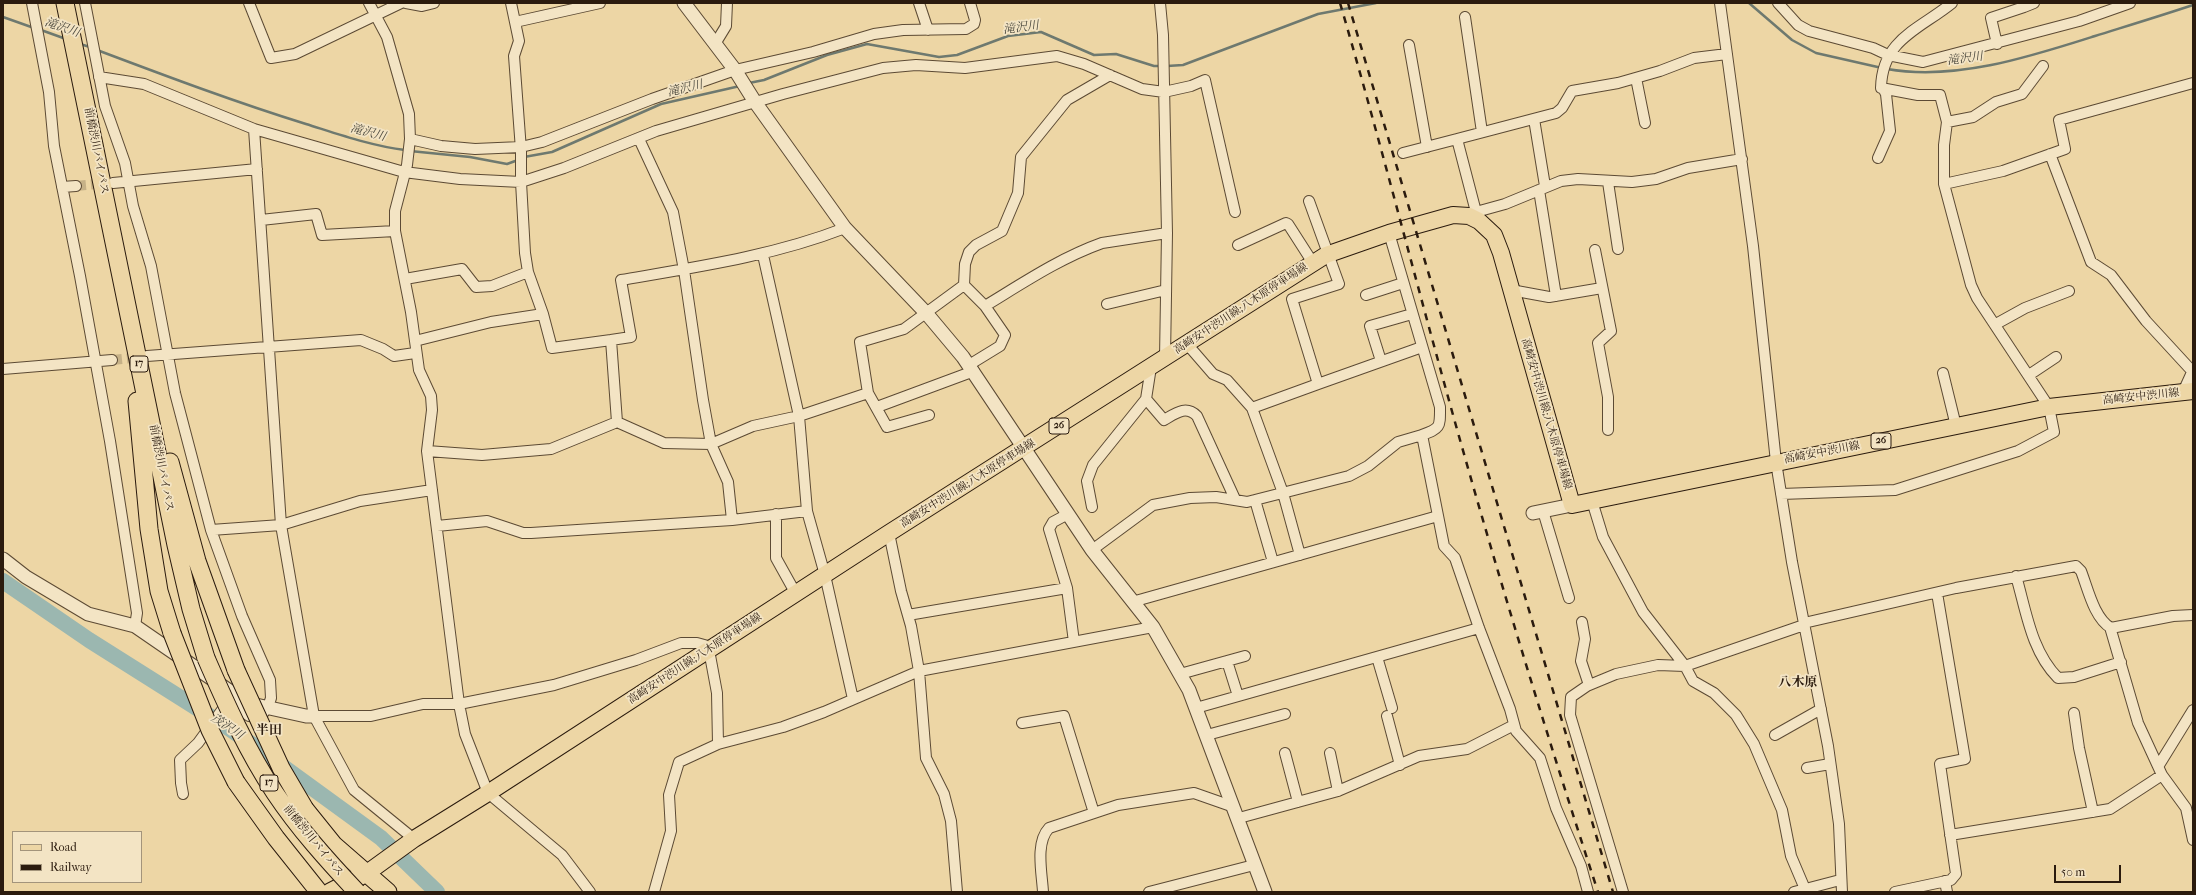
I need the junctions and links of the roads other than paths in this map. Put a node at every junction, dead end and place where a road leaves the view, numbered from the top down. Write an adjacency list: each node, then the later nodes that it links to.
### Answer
1 (65, 3): 94 (highway, 前橋渋川バイパス / 17)
2 (85, 3): 33 (street)
3 (249, 3): 22 (street)
4 (369, 3): 22 (street)
5 (401, 3): 22 (street)
6 (406, 3): 7 (street)
7 (434, 3)
8 (511, 3): 24 (street)
9 (600, 3): 24 (street)
10 (684, 3): 26 (street)
11 (727, 3): 26 (street)
12 (919, 3): 25 (street)
13 (970, 3): 25 (street)
14 (1160, 3): 38 (street)
15 (1720, 3): 29 (street)
16 (1778, 3): 30 (street)
17 (1952, 3): 30 (street)
18 (2034, 3): 20 (street)
19 (2130, 3): 27 (street)
20 (2024, 5): 27 (street)
21 (34, 8): 62 (street)
22 (375, 15): 47 (street)
23 (1465, 17): 44 (street)
24 (515, 22): 49 (street)
25 (928, 30): 32 (street)
26 (715, 44): 32 (street)
27 (1997, 44): 30 (street)
28 (1408, 45): 48 (street)
29 (1727, 54): 35 (street); 53 (street)
30 (1887, 57): 37 (street)
31 (2043, 66): 41 (street)
32 (735, 70): 39 (street); 49 (street)
33 (98, 73): 43 (street); 56 (street)
34 (1110, 75): 38 (street); 39 (street); 82 (street)
35 (1636, 78): 40 (street); 42 (street)
36 (2193, 83): 51 (street)
37 (1883, 88): 41 (street); 52 (street)
38 (1164, 92): 65 (street); 70 (street)
39 (755, 102): 45 (street); 68 (street)
40 (1534, 119): 44 (street); 63 (street)
41 (1947, 122): 60 (street)
42 (1645, 123)
43 (254, 129): 54 (street); 55 (street)
44 (1482, 132): 46 (street)
45 (639, 139): 58 (street); 78 (street)
46 (1457, 139): 48 (street); 66 (street)
47 (410, 141): 49 (street); 54 (street)
48 (1428, 147): 50 (street)
49 (521, 148): 58 (street)
50 (1403, 153)
51 (2050, 154): 60 (street); 112 (street)
52 (1878, 158)
53 (1742, 159): 59 (street); 132 (street)
54 (405, 168): 58 (street); 69 (street)
55 (257, 169): 56 (street); 67 (street)
56 (129, 181): 57 (street); 102 (street)
57 (113, 182)
58 (521, 182): 79 (street)
59 (1608, 182): 63 (street); 73 (street)
60 (1944, 184): 95 (street)
61 (76, 186): 62 (street)
62 (62, 187): 108 (street)
63 (1542, 188): 66 (street); 88 (street)
64 (1309, 201): 75 (street)
65 (1235, 212)
66 (1475, 216): 71 (main road, 高崎安中渋川線;八木原停車場線 / 26); 85 (main road, 高崎安中渋川線;八木原停車場線)
67 (261, 220): 69 (street); 100 (street)
68 (845, 228): 76 (street); 92 (street)
69 (395, 231): 80 (street)
70 (1167, 233): 84 (street); 90 (street)
71 (1389, 233): 75 (main road, 高崎安中渋川線;八木原停車場線 / 26); 81 (street)
72 (1238, 245): 77 (street)
73 (1618, 249)
74 (1595, 250): 83 (street)
75 (1328, 254): 77 (main road, 高崎安中渋川線;八木原停車場線 / 26); 115 (street)
76 (763, 255): 78 (street); 124 (street)
77 (1313, 263): 98 (main road, 高崎安中渋川線;八木原停車場線 / 26)
78 (684, 270): 96 (street); 129 (street)
79 (528, 272): 80 (street); 91 (street)
80 (405, 279): 97 (street)
81 (1403, 283): 87 (street); 93 (street)
82 (964, 285): 90 (street); 92 (street)
83 (1602, 288): 88 (street); 127 (street)
84 (1166, 290): 89 (street); 105 (street)
85 (1511, 290): 88 (street); 139 (main road, 高崎安中渋川線;八木原停車場線)
86 (2069, 291): 95 (street)
87 (1366, 295)
88 (1556, 296)
89 (1107, 304)
90 (985, 306): 110 (street)
91 (543, 314): 96 (street); 97 (street)
92 (927, 314): 110 (street); 118 (street)
93 (1412, 314): 99 (street); 107 (street)
94 (130, 322): 117 (highway, 前橋渋川バイパス / 17); 217 (highway, 17, bridge)
95 (1996, 324): 114 (street)
96 (611, 340): 125 (street)
97 (415, 341): 101 (street)
98 (1187, 344): 105 (main road, 高崎安中渋川線;八木原停車場線 / 26); 122 (street)
99 (1422, 347): 107 (street); 128 (street)
100 (268, 348): 101 (street); 102 (street); 147 (street)
101 (416, 353): 131 (street)
102 (168, 354): 103 (street); 149 (street)
103 (147, 356)
104 (2056, 357): 114 (street)
105 (1165, 358): 109 (main road, 高崎安中渋川線;八木原停車場線 / 26)
106 (112, 360): 108 (street)
107 (1381, 361): 115 (street)
108 (95, 362): 111 (street); 166 (street)
109 (1151, 367): 119 (street); 130 (main road, 高崎安中渋川線;八木原停車場線 / 26)
110 (972, 368): 120 (street); 130 (street)
111 (3, 369)
112 (2192, 370): 116 (street)
113 (1943, 373): 126 (street)
114 (2028, 375): 121 (street)
115 (1318, 384): 122 (street)
116 (2188, 391): 121 (main road, 高崎安中渋川線 / 26)
117 (146, 392): 213 (highway, 17, bridge); 219 (highway, 前橋渋川バイパス / 17, bridge)
118 (868, 393): 120 (street); 124 (street)
119 (1146, 399): 136 (street); 140 (street)
120 (877, 407): 123 (street)
121 (2049, 407): 126 (main road, 高崎安中渋川線 / 26); 135 (street)
122 (1252, 408): 134 (street)
123 (929, 415)
124 (799, 416): 129 (street); 141 (street)
125 (617, 422): 129 (street); 131 (street)
126 (1956, 426): 132 (main road, 高崎安中渋川線 / 26)
127 (1608, 430)
128 (1422, 435): 134 (street); 145 (street)
129 (711, 444): 146 (street)
130 (1024, 449): 144 (street); 150 (main road, 高崎安中渋川線;八木原停車場線 / 26)
131 (427, 450): 133 (street)
132 (1776, 462): 135 (street); 138 (main road, 高崎安中渋川線 / 26)
133 (432, 490): 147 (street); 148 (street)
134 (1283, 493): 137 (street); 152 (street)
135 (1781, 494): 165 (street)
136 (1235, 499): 137 (street); 151 (street)
137 (1255, 500): 154 (street)
138 (1592, 501): 139 (main road, 高崎安中渋川線 / 26); 176 (street)
139 (1572, 505): 142 (street)
140 (1092, 507)
141 (807, 511): 143 (street); 155 (street)
142 (1538, 512): 160 (street)
143 (776, 514): 146 (street); 159 (street)
144 (1068, 514): 151 (street); 157 (street)
145 (1438, 516): 152 (street); 169 (street)
146 (732, 520): 148 (street)
147 (281, 525): 149 (street); 189 (street)
148 (437, 526): 182 (street)
149 (211, 530): 183 (street)
150 (889, 533): 155 (main road, 高崎安中渋川線;八木原停車場線 / 26); 162 (street)
151 (1092, 550): 161 (street)
152 (1300, 555): 154 (street)
153 (3, 559): 166 (street)
154 (1273, 562): 161 (street)
155 (825, 575): 159 (main road, 高崎安中渋川線;八木原停車場線 / 26); 181 (street)
156 (2016, 576): 158 (street); 168 (street); 175 (street)
157 (1067, 588): 162 (street); 170 (street)
158 (1937, 593): 165 (street); 209 (street)
159 (796, 594): 171 (main road, 高崎安中渋川線;八木原停車場線 / 26)
160 (1569, 598)
161 (1132, 602): 167 (street)
162 (908, 615): 177 (street)
163 (2193, 615): 168 (street)
164 (1582, 622): 179 (street)
165 (1804, 624): 176 (street); 185 (street)
166 (135, 626): 183 (street)
167 (1153, 627): 170 (street); 178 (street)
168 (2110, 627): 175 (street)
169 (1479, 628): 173 (street); 191 (street)
170 (1074, 642): 177 (street)
171 (709, 650): 182 (street); 194 (street); 203 (main road, 高崎安中渋川線;八木原停車場線 / 26)
172 (1245, 656): 174 (street)
173 (1377, 657): 180 (street); 198 (street)
174 (1227, 661): 178 (street); 180 (street)
175 (2121, 662): 199 (street)
176 (1685, 666): 179 (street); 216 (street)
177 (919, 671): 181 (street); 223 (street)
178 (1180, 674): 184 (street)
179 (1590, 684): 228 (street)
180 (1238, 696): 184 (street)
181 (854, 699): 194 (street)
182 (459, 704): 189 (street); 203 (street)
183 (268, 707): 189 (street); 204 (street)
184 (1196, 708): 192 (street)
185 (1820, 709): 193 (street); 197 (street)
186 (2193, 710): 199 (street)
187 (2074, 712): 207 (street)
188 (1285, 714): 192 (street)
189 (314, 716): 211 (street)
190 (1022, 723): 208 (street)
191 (1514, 725): 198 (street); 227 (street)
192 (1207, 735): 206 (street)
193 (1775, 735)
194 (718, 744): 222 (street)
195 (1285, 752): 205 (street)
196 (1330, 753): 202 (street)
197 (1830, 764): 200 (street); 214 (street)
198 (1400, 765): 202 (street)
199 (2159, 765): 201 (street)
200 (1807, 768)
201 (2162, 775): 207 (street); 210 (street)
202 (1338, 791): 205 (street)
203 (488, 793): 211 (main road, 高崎安中渋川線;八木原停車場線 / 26); 221 (street)
204 (183, 794)
205 (1298, 802): 206 (street)
206 (1237, 812): 208 (street); 212 (street)
207 (2093, 812): 209 (street)
208 (1094, 813): 224 (street)
209 (1950, 835): 215 (street)
210 (2193, 840)
211 (408, 843): 213 (main road, 26)
212 (1254, 865): 225 (street); 226 (street)
213 (367, 873): 218 (highway); 220 (highway, 17)
214 (1840, 880): 216 (street); 230 (street)
215 (1945, 881): 231 (street); 232 (street)
216 (1805, 889): 229 (street)
217 (319, 892)
218 (330, 892)
219 (357, 892)
220 (388, 892)
221 (590, 892)
222 (654, 892)
223 (957, 892)
224 (1043, 892)
225 (1149, 892)
226 (1265, 892)
227 (1588, 892)
228 (1623, 892)
229 (1794, 892)
230 (1842, 892)
231 (1896, 892)
232 (1947, 892)

